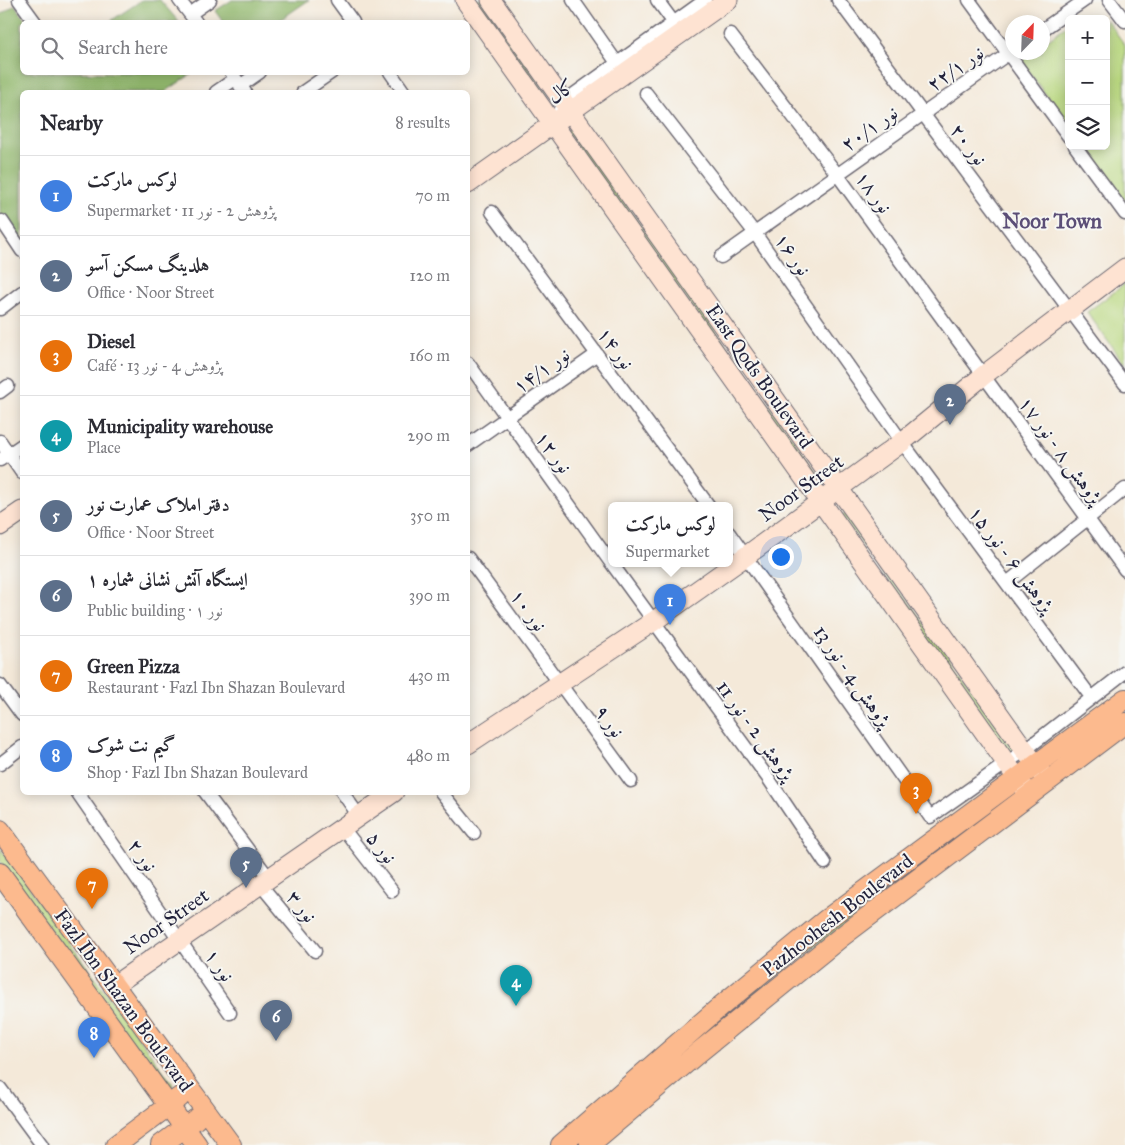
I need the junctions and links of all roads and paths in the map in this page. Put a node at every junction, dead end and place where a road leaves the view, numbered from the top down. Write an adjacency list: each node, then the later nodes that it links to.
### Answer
1 (19, 0): 16 (street)
2 (179, 0): 15 (street)
3 (210, 0): 15 (street)
4 (337, 0): 17 (street)
5 (465, 0): 36 (main road, East Qods Boulevard)
6 (491, 0): 34 (main road, East Qods Boulevard)
7 (573, 0): 25 (street)
8 (657, 0): 19 (street)
9 (705, 0): 19 (street, کال)
10 (728, 0): 34 (main road, کال)
11 (838, 0): 35 (street, نور ۲۰)
12 (969, 0): 22 (street)
13 (1085, 0): 20 (street)
14 (1109, 0): 18 (street)
15 (193, 18)
16 (34, 20)
17 (352, 20)
18 (1125, 21)
19 (674, 22): 25 (street, کال)
20 (1050, 24)
21 (730, 34): 39 (street, نور ۱۸)
22 (1005, 46)
23 (1005, 56): 35 (street, نور ۲۲/۱)
24 (1016, 60): 37 (street)
25 (618, 63): 34 (street, کال)
26 (253, 75): 29 (street)
27 (328, 75): 31 (street)
28 (392, 75): 32 (street)
29 (238, 82): 30 (street)
30 (220, 90)
31 (306, 90)
32 (403, 90)
33 (646, 93): 44 (street, نور ۱۶)
34 (567, 107): 36 (main road, کال); 62 (main road, East Qods Boulevard)
35 (923, 113): 39 (street, نور ۲۰/۱); 50 (street, نور ۲۰)
36 (554, 123): 40 (main road, کال); 64 (main road, East Qods Boulevard)
37 (1065, 131)
38 (1078, 150): 42 (street)
39 (837, 174): 44 (street, نور ۲۰/۱); 53 (street, نور ۱۸)
40 (470, 183)
41 (492, 212): 51 (street, نور ۱۴)
42 (1125, 214)
43 (2, 221): 45 (street)
44 (754, 232): 46 (street, نور ۲۰/۱); 57 (street, نور ۱۶)
45 (20, 248)
46 (721, 257)
47 (1125, 268): 50 (main road, Noor Street)
48 (20, 294): 49 (street)
49 (0, 309)
50 (1070, 310): 53 (main road, Noor Street); 54 (street, نور ۲۰)
51 (597, 354): 55 (street, نور ۱۴/۱); 65 (street, نور ۱۴)
52 (470, 366): 55 (street, نور ۱۲)
53 (984, 375): 57 (main road, Noor Street); 67 (street, پژوهش ۸ - نور ۱۷)
54 (1125, 384)
55 (506, 417): 58 (street, نور ۱۴/۱); 71 (street, نور ۱۲)
56 (0, 441): 60 (street)
57 (902, 442): 62 (main road, Noor Street); 77 (street, پژوهش ۶ - نور ۱۵)
58 (470, 443)
59 (20, 446): 60 (street)
60 (4, 457): 61 (street)
61 (20, 471)
62 (839, 489): 64 (main road, Noor Street); 88 (main road, East Qods Boulevard)
63 (1125, 489): 67 (street)
64 (822, 500): 70 (main road, Noor Street); 89 (main road, East Qods Boulevard)
65 (706, 502)
66 (20, 512): 68 (main road)
67 (1088, 519): 76 (street, پژوهش ۸ - نور ۱۷); 77 (street)
68 (0, 526)
69 (733, 538): 70 (street)
70 (746, 556): 73 (main road, Noor Street); 89 (street, پژوهش 4 - نور 13)
71 (608, 557)
72 (470, 561): 81 (street, نور ۱۰)
73 (733, 565)
74 (615, 567): 78 (street, نور ۱۲)
75 (731, 567): 78 (main road, Noor Street)
76 (1125, 570)
77 (1007, 583): 82 (street, پژوهش ۶ - نور ۱۵)
78 (654, 622): 81 (main road, Noor Street); 103 (street, پژوهش 2 - نور 11)
79 (1125, 672): 82 (street)
80 (0, 684): 84 (street)
81 (560, 684): 86 (main road, Noor Street); 91 (street, نور ۹)
82 (1092, 697): 88 (street)
83 (1125, 699): 88 (main road, Pazhoohesh Boulevard)
84 (20, 712)
85 (1125, 723): 92 (main road, Pazhoohesh Boulevard)
86 (470, 743)
87 (20, 749): 90 (street)
88 (1030, 758): 89 (street); 92 (main road, East Qods Boulevard); 93 (main road, Pazhoohesh Boulevard)
89 (1006, 763): 93 (main road, East Qods Boulevard)
90 (0, 764)
91 (631, 781)
92 (1048, 782): 93 (main road, Pazhoohesh Boulevard)
93 (1023, 787): 121 (main road, Pazhoohesh Boulevard); 122 (main road, Pazhoohesh Boulevard)
94 (79, 795): 107 (street, نور ۲)
95 (207, 795): 105 (street, نور ۳)
96 (344, 795): 99 (street)
97 (390, 795): 99 (main road, Noor Street)
98 (444, 795): 102 (street)
99 (359, 816): 100 (main road, Noor Street)
100 (342, 826): 105 (main road, Noor Street); 106 (street, نور ۵)
101 (0, 830): 109 (main road, Fazl Ibn Shazan Boulevard)
102 (474, 833)
103 (825, 863)
104 (0, 873): 113 (main road, Fazl Ibn Shazan Boulevard)
105 (264, 881): 107 (main road, Noor Street); 108 (street, نور ۳)
106 (392, 891)
107 (179, 940): 109 (main road, Noor Street); 110 (street, نور ۱)
108 (314, 951)
109 (113, 986): 112 (main road, Fazl Ibn Shazan Boulevard)
110 (230, 1013)
111 (0, 1088): 116 (street)
112 (190, 1090): 113 (main road); 114 (main road, Fazl Ibn Shazan Boulevard)
113 (169, 1105): 115 (main road, Fazl Ibn Shazan Boulevard); 117 (main road)
114 (206, 1112): 115 (main road); 120 (main road, Fazl Ibn Shazan Boulevard)
115 (185, 1128): 118 (main road); 119 (main road, Fazl Ibn Shazan Boulevard)
116 (42, 1145)
117 (116, 1145)
118 (161, 1145)
119 (198, 1145)
120 (231, 1145)
121 (561, 1145)
122 (589, 1145)

